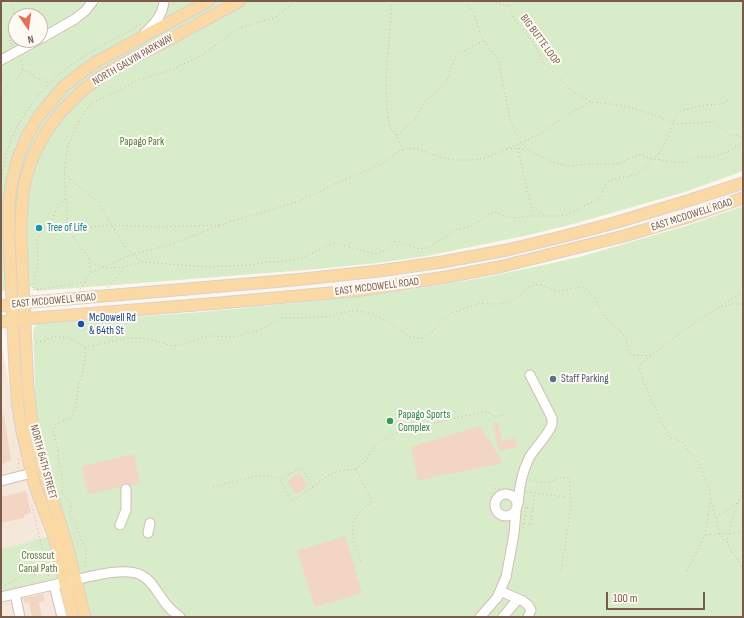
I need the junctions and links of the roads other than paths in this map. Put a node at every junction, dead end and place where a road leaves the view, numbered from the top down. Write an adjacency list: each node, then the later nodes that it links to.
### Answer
1 (93, 1): 5 (street)
2 (164, 1): 6 (street)
3 (209, 1): 6 (main road, NORTH GALVIN PARKWAY)
4 (240, 1): 11 (main road, NORTH GALVIN PARKWAY)
5 (48, 34)
6 (136, 40): 12 (main road, NORTH GALVIN PARKWAY)
7 (23, 48): 8 (street)
8 (1, 60)
9 (743, 183): 11 (main road, EAST MCDOWELL ROAD)
10 (743, 198): 13 (main road, EAST MCDOWELL ROAD)
11 (24, 303): 12 (main road, EAST MCDOWELL ROAD); 13 (main road, NORTH 64TH STREET)
12 (7, 305): 14 (main road, NORTH 64TH STREET)
13 (25, 319): 14 (main road, EAST MCDOWELL ROAD); 17 (main road, NORTH 64TH STREET)
14 (13, 321): 15 (main road, EAST MCDOWELL ROAD); 17 (main road, NORTH 64TH STREET)
15 (1, 322)
16 (530, 375): 25 (street)
17 (37, 472): 18 (street); 23 (main road, NORTH 64TH STREET)
18 (1, 481)
19 (126, 489): 21 (street)
20 (150, 523): 22 (street)
21 (120, 525)
22 (148, 533)
23 (71, 581): 24 (street); 31 (main road, NORTH 64TH STREET); 32 (main road, NORTH 64TH STREET); 33 (street)
24 (54, 585): 26 (street); 30 (street)
25 (500, 591): 28 (street); 34 (street)
26 (15, 594): 27 (street); 29 (street)
27 (1, 597)
28 (518, 598): 35 (street); 36 (street)
29 (20, 617)
30 (62, 617)
31 (73, 617)
32 (85, 617)
33 (180, 617)
34 (480, 617)
35 (503, 617)
36 (528, 617)

